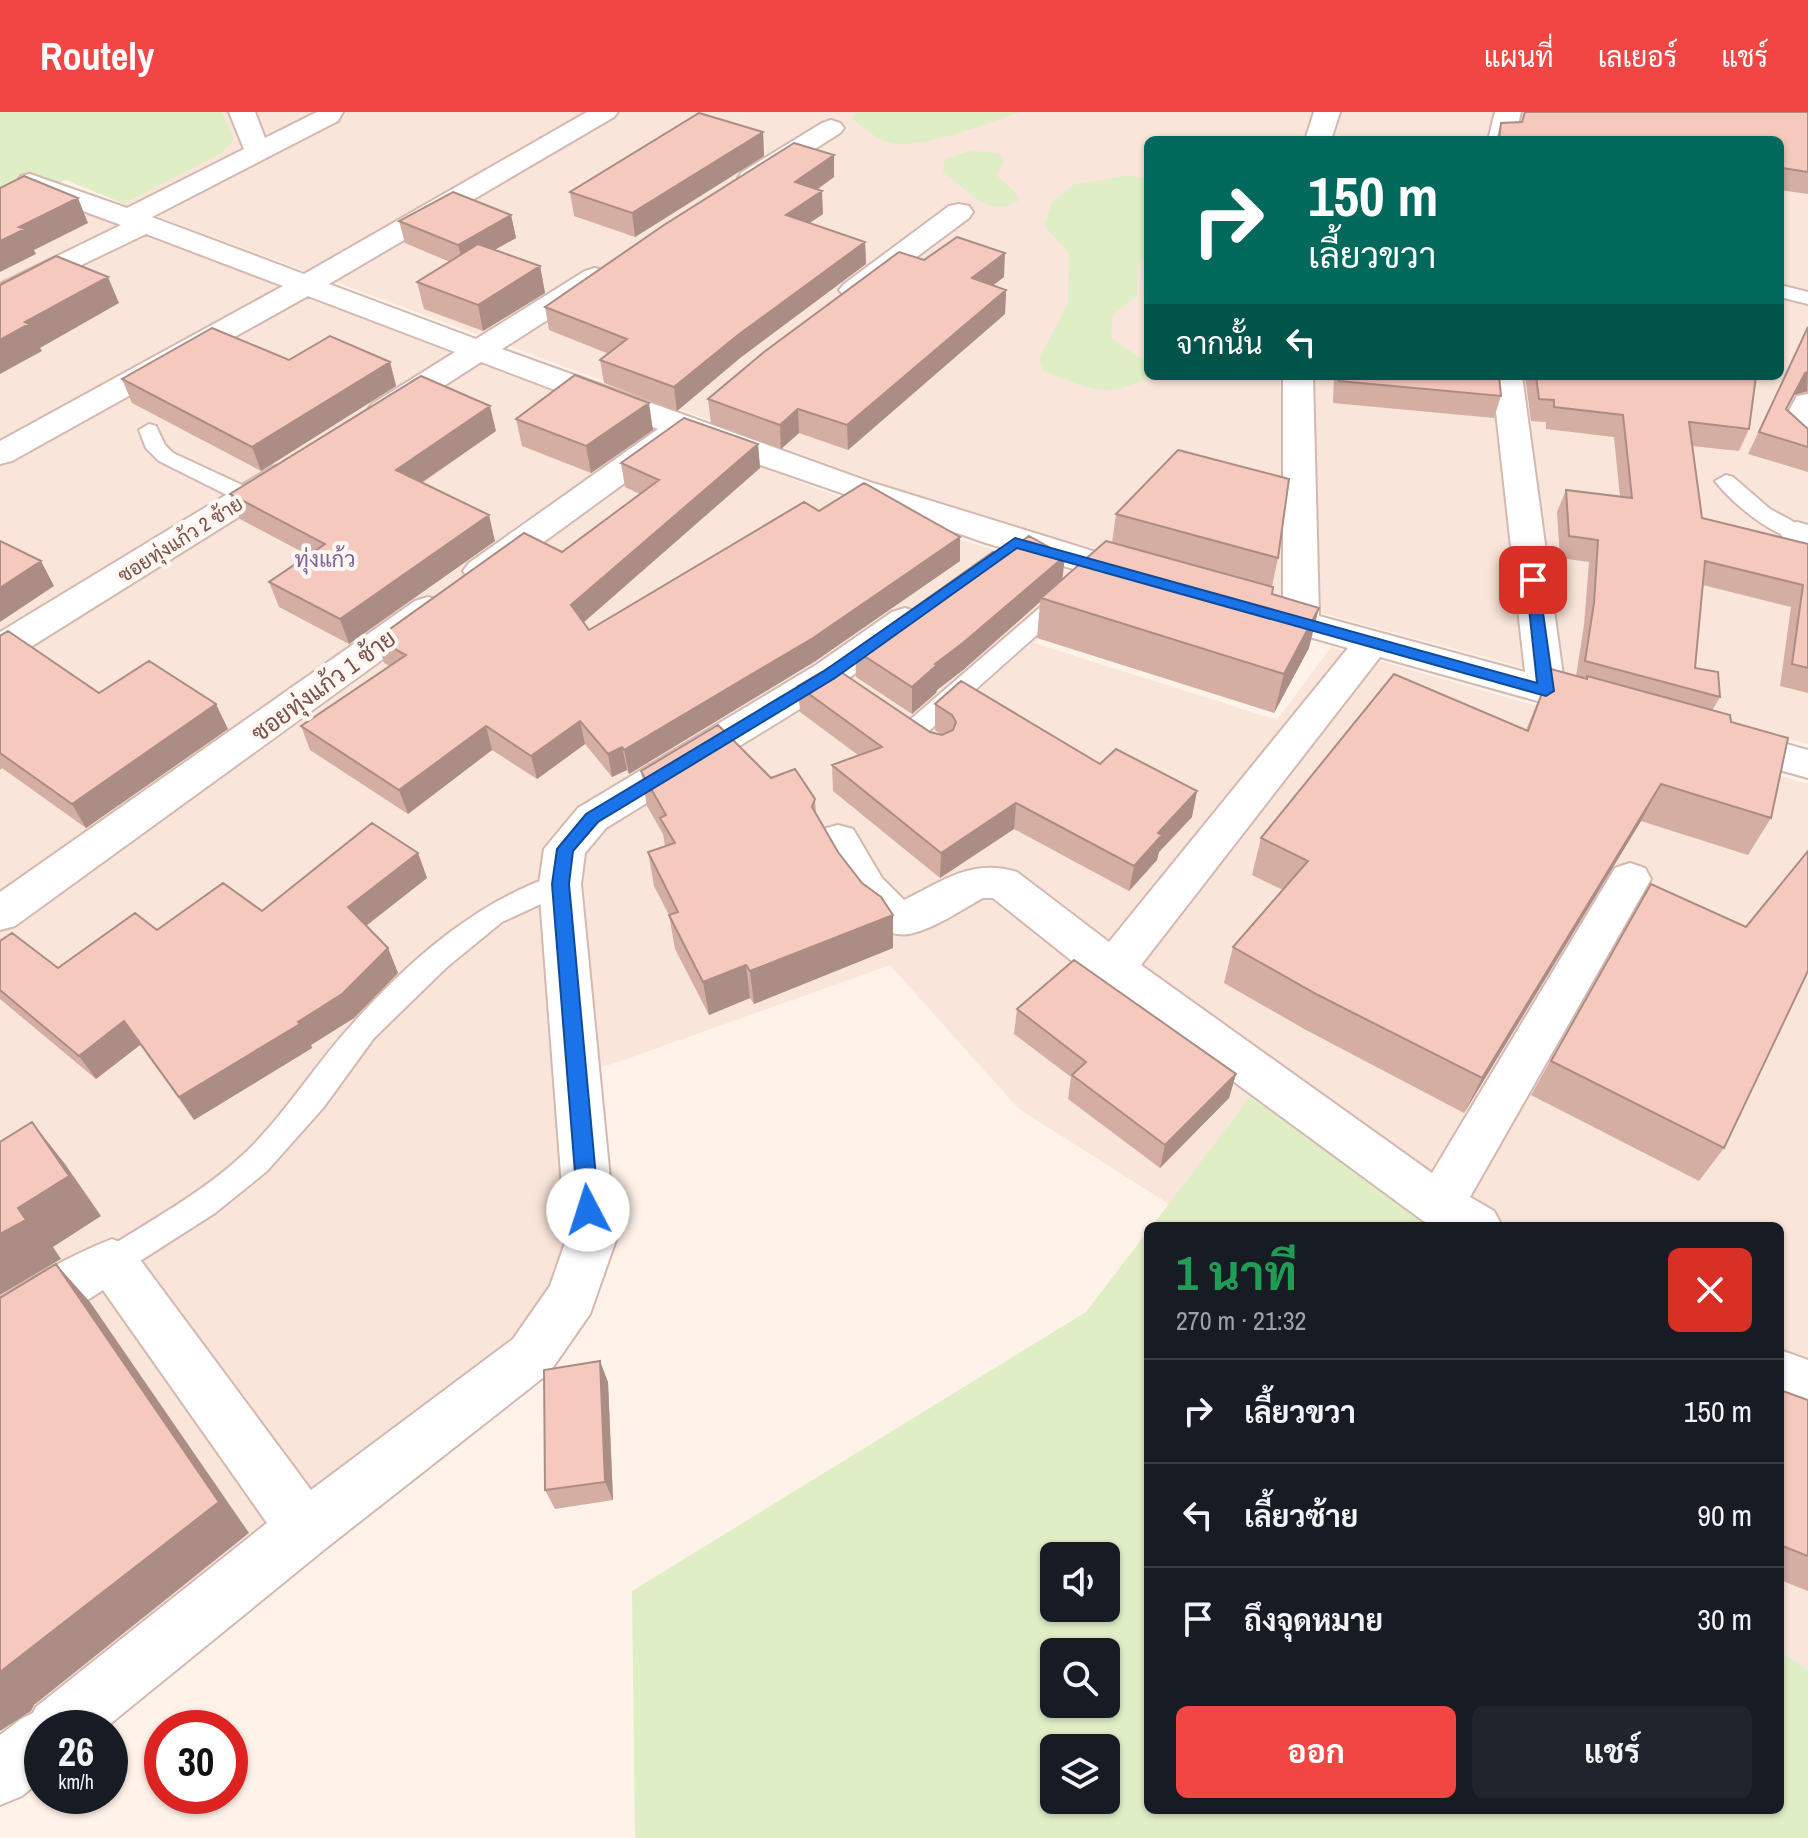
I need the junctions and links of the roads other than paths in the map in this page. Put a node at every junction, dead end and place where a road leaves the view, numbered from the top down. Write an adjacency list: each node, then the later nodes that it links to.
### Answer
1 (242, 112): 9 (street)
2 (330, 112): 9 (street)
3 (605, 112): 15 (street)
4 (1327, 112): 7 (street)
5 (1508, 112): 8 (street)
6 (831, 128): 11 (street)
7 (1319, 136)
8 (1502, 136)
9 (258, 152): 13 (street)
10 (30, 182): 13 (street)
11 (727, 193)
12 (959, 212): 19 (street)
13 (137, 221): 15 (street); 17 (street)
14 (623, 259): 20 (street)
15 (306, 285): 20 (street); 28 (street)
16 (1784, 292): 18 (lane)
17 (0, 295)
18 (1808, 298)
19 (833, 305)
20 (479, 350): 24 (street); 26 (street)
21 (1298, 380): 39 (street)
22 (1507, 380): 42 (street)
23 (1808, 403): 27 (street)
24 (695, 416): 33 (street); 50 (street, ซอยทุ่งแก้ว 1 ซ้าย)
25 (149, 430): 31 (lane)
26 (351, 431)
27 (1808, 441)
28 (0, 454)
29 (313, 456): 31 (street, ซอยทุ่งแก้ว 2 ซ้าย)
30 (1726, 481): 32 (lane)
31 (249, 497): 41 (street, ซอยทุ่งแก้ว 2 ซ้าย)
32 (1802, 535)
33 (1015, 542): 34 (street); 35 (street)
34 (1100, 566): 36 (street); 43 (lane)
35 (978, 569)
36 (1172, 586)
37 (941, 595): 49 (street)
38 (1229, 602): 39 (street)
39 (1301, 623): 40 (street)
40 (1372, 642): 42 (street); 51 (street)
41 (0, 649)
42 (1546, 691): 44 (street)
43 (888, 713)
44 (1634, 715)
45 (1692, 732): 46 (street)
46 (1808, 764)
47 (838, 840): 51 (street)
48 (1630, 879): 52 (street)
49 (560, 884): 53 (lane); 57 (street)
50 (0, 914)
51 (1113, 969): 52 (street)
52 (1458, 1215)
53 (112, 1262): 54 (street); 57 (street)
54 (0, 1327)
55 (1784, 1376): 56 (street)
56 (1808, 1385)
57 (305, 1529): 58 (street)
58 (79, 1710)
59 (24, 1755): 60 (street)
60 (0, 1774)

